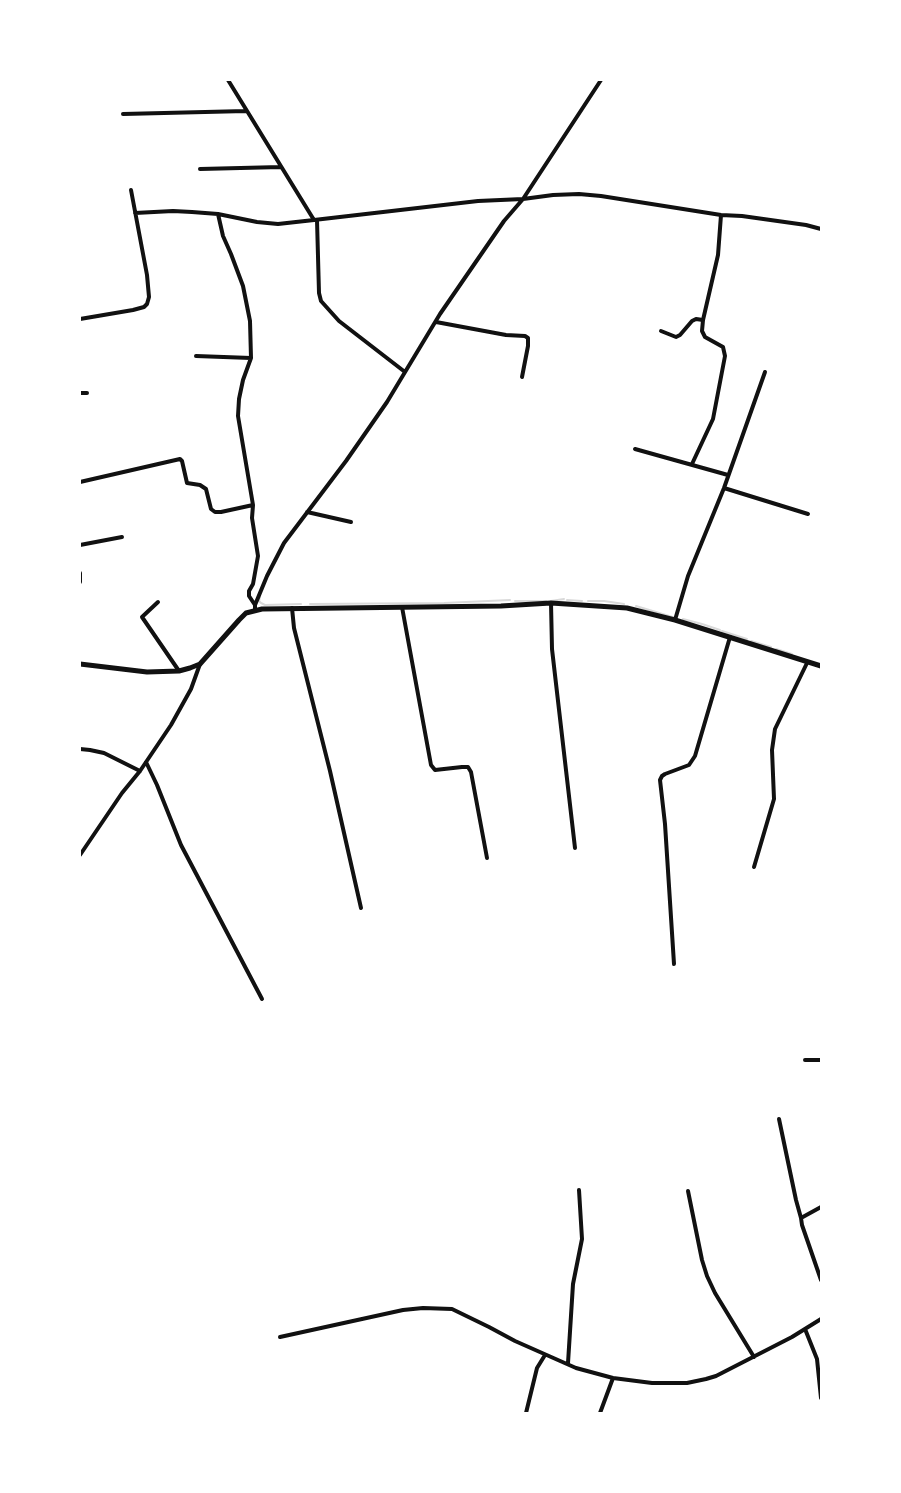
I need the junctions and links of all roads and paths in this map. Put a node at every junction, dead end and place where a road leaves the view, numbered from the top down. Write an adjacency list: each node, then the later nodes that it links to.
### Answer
1 (228, 80): 3 (street)
2 (601, 80): 8 (street)
3 (246, 110): 4 (street); 5 (street)
4 (123, 114)
5 (281, 167): 6 (street); 12 (street)
6 (200, 169)
7 (131, 190): 9 (street)
8 (523, 199): 11 (street); 12 (street); 16 (street)
9 (136, 213): 10 (street); 14 (street)
10 (218, 214): 12 (street); 19 (street)
11 (721, 215): 13 (street); 15 (street)
12 (316, 220): 20 (street)
13 (821, 229)
14 (80, 320)
15 (702, 320): 17 (street); 26 (street)
16 (436, 322): 20 (street); 22 (street)
17 (661, 331)
18 (196, 356): 19 (street)
19 (251, 358): 30 (street)
20 (405, 372): 31 (street)
21 (765, 372): 27 (street)
22 (522, 378)
23 (80, 393): 24 (street)
24 (87, 393)
25 (634, 449): 26 (street)
26 (692, 464): 27 (street)
27 (728, 475): 29 (street)
28 (80, 482): 30 (street)
29 (724, 488): 32 (street); 43 (street)
30 (254, 505): 40 (street)
31 (307, 512): 33 (street); 40 (street)
32 (808, 514)
33 (351, 522)
34 (122, 537): 35 (street)
35 (80, 545)
36 (80, 573): 37 (street)
37 (80, 582)
38 (158, 602): 49 (street)
39 (551, 603): 42 (street); 43 (street); 53 (street)
40 (254, 608): 41 (street); 47 (street)
41 (292, 608): 42 (street); 57 (street)
42 (402, 608): 55 (street)
43 (675, 620): 44 (street)
44 (730, 637): 45 (street); 58 (street)
45 (807, 663): 48 (street); 56 (street)
46 (80, 664): 49 (street)
47 (200, 664): 49 (street); 51 (street)
48 (821, 666)
49 (179, 670)
50 (80, 749): 52 (street)
51 (146, 762): 52 (street); 59 (street)
52 (140, 770): 54 (street)
53 (575, 848)
54 (80, 855)
55 (487, 858)
56 (754, 866)
57 (360, 908)
58 (674, 964)
59 (262, 999)
60 (805, 1060): 61 (street)
61 (821, 1060)
62 (778, 1119): 66 (street)
63 (579, 1190): 73 (street)
64 (688, 1191): 72 (street)
65 (821, 1207): 66 (street)
66 (801, 1218): 67 (street)
67 (821, 1280)
68 (821, 1319): 69 (street)
69 (805, 1329): 72 (street); 75 (street)
70 (280, 1337): 71 (street)
71 (545, 1355): 73 (street); 76 (street)
72 (754, 1357): 74 (street)
73 (568, 1363): 74 (street)
74 (613, 1378): 77 (street)
75 (821, 1398)
76 (526, 1413)
77 (600, 1413)

